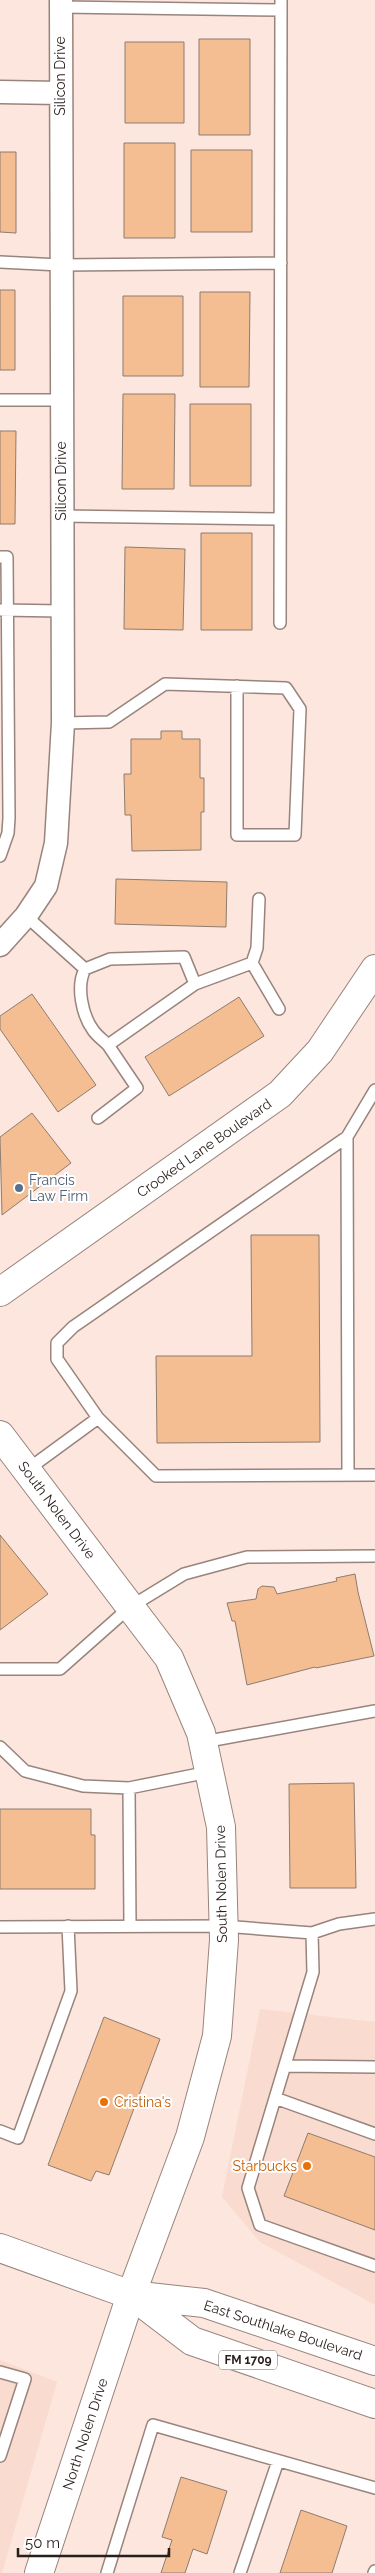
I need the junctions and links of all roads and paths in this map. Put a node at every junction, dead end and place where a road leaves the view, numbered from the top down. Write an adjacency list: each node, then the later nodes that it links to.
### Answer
1 (61, 4): 2 (lane); 4 (street, Silicon Drive)
2 (281, 5): 6 (lane)
3 (0, 92): 4 (street)
4 (60, 93): 7 (street, Silicon Drive)
5 (0, 262): 7 (lane)
6 (281, 263): 7 (lane); 11 (lane)
7 (60, 265): 9 (street, Silicon Drive)
8 (0, 400): 9 (lane)
9 (61, 400): 10 (street, Silicon Drive)
10 (62, 516): 11 (lane); 14 (street, Silicon Drive)
11 (280, 519): 15 (lane)
12 (0, 557): 13 (lane)
13 (4, 610): 14 (lane); 18 (lane)
14 (62, 611): 17 (street, Silicon Drive)
15 (280, 623)
16 (238, 686): 16 (lane); 17 (lane)
17 (63, 723): 20 (street, Silicon Drive)
18 (0, 856)
19 (259, 899): 22 (lane)
20 (26, 916): 21 (street, Silicon Drive); 23 (lane)
21 (0, 945)
22 (252, 963): 25 (lane); 26 (lane)
23 (85, 969): 25 (lane); 27 (lane)
24 (375, 969): 31 (street, Crooked Lane Boulevard)
25 (195, 984): 27 (lane)
26 (279, 1009)
27 (108, 1045): 29 (lane)
28 (375, 1090): 30 (lane)
29 (98, 1118)
30 (347, 1137): 32 (lane); 35 (lane)
31 (0, 1292)
32 (98, 1418): 34 (lane); 35 (lane)
33 (0, 1435): 34 (street, South Nolen Drive)
34 (27, 1471): 38 (street, South Nolen Drive)
35 (348, 1474): 36 (lane)
36 (375, 1475)
37 (375, 1556): 38 (lane)
38 (130, 1607): 39 (lane); 41 (street, South Nolen Drive)
39 (0, 1669)
40 (375, 1711): 41 (lane)
41 (203, 1742): 43 (street, South Nolen Drive)
42 (0, 1747): 44 (lane)
43 (209, 1772): 44 (lane); 48 (street, South Nolen Drive)
44 (129, 1788): 47 (lane)
45 (375, 1919): 50 (lane)
46 (68, 1926): 47 (lane); 49 (lane); 54 (lane)
47 (130, 1926): 48 (lane)
48 (223, 1926): 50 (lane); 58 (street, South Nolen Drive)
49 (0, 1927)
50 (312, 1933): 51 (lane)
51 (284, 2066): 52 (lane); 53 (lane)
52 (375, 2067)
53 (275, 2098): 55 (lane); 57 (lane)
54 (0, 2131)
55 (375, 2134)
56 (0, 2248): 58 (street, East Southlake Boulevard / FM 1709)
57 (375, 2266)
58 (131, 2295): 59 (street, East Southlake Boulevard / FM 1709); 61 (street, East Southlake Boulevard / FM 1709); 65 (street, North Nolen Drive)
59 (375, 2361)
60 (0, 2372): 62 (lane)
61 (375, 2404)
62 (0, 2456)
63 (278, 2461): 64 (lane); 66 (lane); 67 (lane)
64 (375, 2488)
65 (39, 2573)
66 (107, 2573)
67 (240, 2573)

